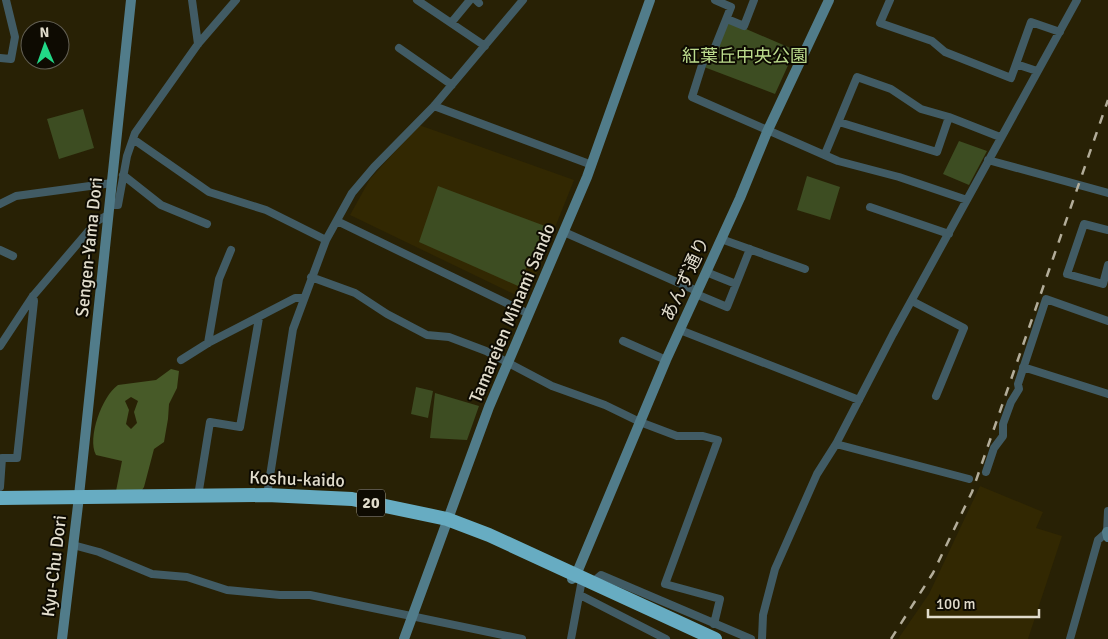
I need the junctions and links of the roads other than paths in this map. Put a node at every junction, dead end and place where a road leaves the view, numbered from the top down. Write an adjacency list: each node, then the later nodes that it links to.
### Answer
1 (6, 0): 21 (street)
2 (131, 0): 35 (street, Sengen-Yama Dori)
3 (192, 0): 18 (street)
4 (236, 0): 14 (street)
5 (417, 0): 16 (street)
6 (470, 0): 16 (street)
7 (523, 0): 19 (street)
8 (650, 0): 33 (street, Tamareien Minami Sando)
9 (715, 0): 15 (street)
10 (754, 0): 15 (street)
11 (829, 0): 28 (street, あんず通り)
12 (890, 0): 22 (street)
13 (1077, 0): 17 (street)
14 (230, 4): 18 (street)
15 (727, 19): 28 (street)
16 (451, 23): 19 (street)
17 (1060, 32): 22 (street); 23 (street)
18 (198, 44): 30 (street)
19 (485, 46): 24 (street)
20 (400, 48): 24 (street)
21 (0, 58)
22 (1016, 64): 23 (street)
23 (1037, 71): 29 (street)
24 (452, 84): 25 (street)
25 (434, 106): 33 (street); 41 (street)
26 (949, 117): 27 (street); 27 (street); 29 (street)
27 (839, 122): 31 (street)
28 (767, 132): 31 (street); 46 (street, あんず通り)
29 (1000, 137): 32 (street)
30 (133, 139): 34 (street); 47 (street)
31 (825, 154): 37 (street)
32 (988, 160): 36 (street); 37 (street)
33 (592, 165): 44 (street, Tamareien Minami Sando)
34 (123, 175): 40 (street); 42 (street)
35 (112, 184): 38 (street); 40 (street, Sengen-Yama Dori)
36 (1108, 194)
37 (967, 200): 45 (street)
38 (0, 204)
39 (870, 207): 45 (street)
40 (109, 210): 58 (street); 83 (street, Sengen-Yama Dori)
41 (337, 221): 47 (street); 61 (street)
42 (207, 224)
43 (1108, 230): 52 (street)
44 (564, 232): 57 (street); 61 (street, Tamareien Minami Sando)
45 (949, 234): 60 (street)
46 (721, 239): 48 (street); 54 (street, あんず通り)
47 (326, 240): 55 (street)
48 (750, 249): 53 (street); 56 (street)
49 (0, 250): 51 (street)
50 (231, 250): 66 (street)
51 (13, 256)
52 (1108, 265)
53 (805, 269)
54 (706, 272): 56 (street); 57 (street, あんず通り)
55 (311, 278): 59 (street); 70 (street)
56 (736, 284): 57 (street)
57 (696, 293): 64 (street, あんず通り)
58 (33, 296): 67 (street); 79 (street)
59 (304, 298): 62 (street); 80 (street)
60 (912, 301): 73 (street); 74 (street)
61 (529, 314): 70 (street, Tamareien Minami Sando)
62 (259, 318): 66 (street); 81 (street)
63 (1108, 321): 71 (street)
64 (680, 330): 69 (street, あんず通り); 74 (street)
65 (623, 341): 69 (street)
66 (208, 343): 68 (street)
67 (0, 346)
68 (182, 360)
69 (666, 360): 75 (street, あんず通り)
70 (508, 363): 75 (street); 86 (street, Tamareien Minami Sando)
71 (1023, 367): 72 (street); 77 (street)
72 (1108, 394)
73 (936, 396)
74 (858, 400): 76 (street)
75 (640, 422): 89 (street, あんず通り); 91 (street)
76 (836, 444): 78 (street); 100 (street)
77 (986, 472)
78 (969, 479)
79 (0, 486)
80 (266, 495): 81 (highway, Koshu-kaido / 20); 86 (highway, Koshu-kaido / 20)
81 (198, 496): 83 (highway, Koshu-kaido / 20)
82 (0, 498): 83 (highway, Koshu-kaido / 20)
83 (79, 501): 84 (highway, Koshu-kaido / 20); 86 (highway, Koshu-kaido / 20); 88 (street, Kyu-Chu Dori)
84 (0, 507)
85 (1108, 511): 87 (street)
86 (447, 523): 89 (highway, Koshu-kaido / 20); 90 (street, Tamareien Minami Sando)
87 (1107, 535): 101 (street)
88 (73, 545): 90 (street); 92 (street, Kyu-Chu Dori)
89 (580, 583): 91 (street); 95 (street); 96 (street); 97 (highway, Koshu-kaido / 20); 98 (highway, Koshu-kaido / 20)
90 (412, 616): 93 (street, Tamareien Minami Sando); 94 (street)
91 (714, 624): 99 (street)
92 (62, 639)
93 (404, 639)
94 (522, 639)
95 (571, 639)
96 (666, 639)
97 (700, 639)
98 (715, 639)
99 (751, 639)
100 (762, 639)
101 (1070, 639)

